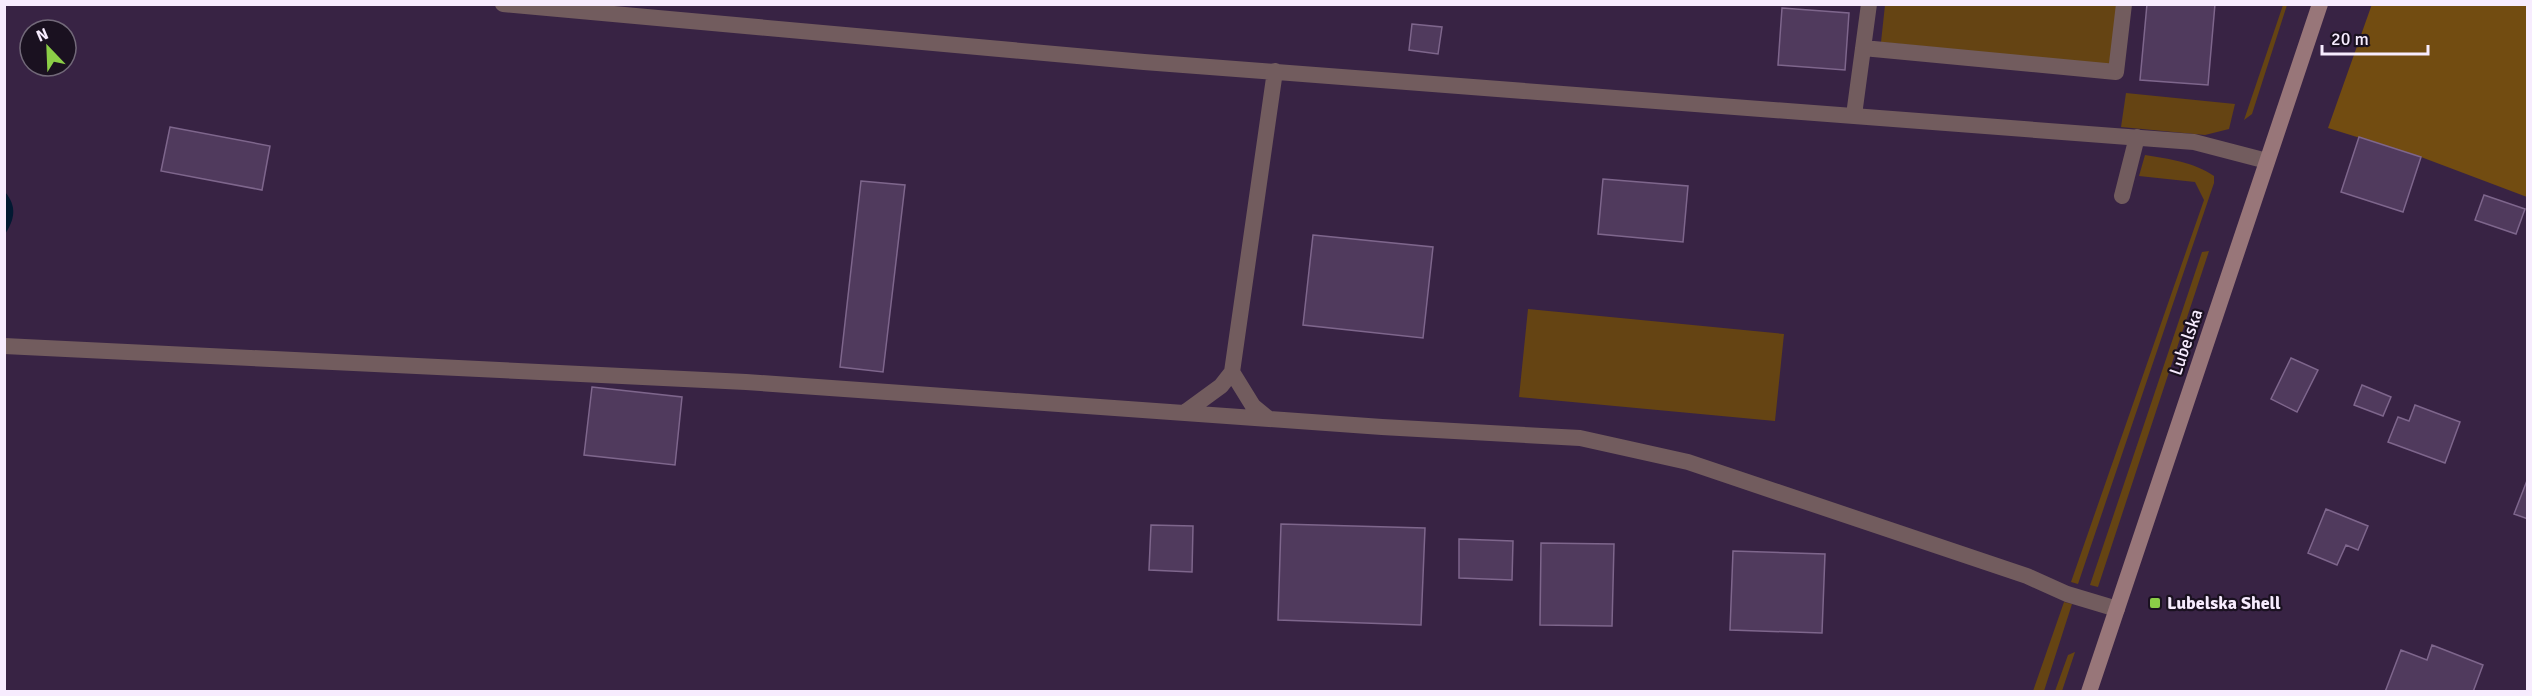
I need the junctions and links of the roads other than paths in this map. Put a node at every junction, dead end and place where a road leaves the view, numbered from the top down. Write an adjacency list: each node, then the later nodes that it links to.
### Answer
1 (503, 4): 6 (lane)
2 (1869, 4): 5 (lane)
3 (2124, 4): 5 (lane)
4 (2320, 4): 9 (main road, Lubelska)
5 (1863, 48): 7 (lane)
6 (1275, 71): 7 (lane); 12 (lane)
7 (1854, 115): 8 (lane)
8 (2137, 137): 9 (lane); 10 (lane)
9 (2267, 161): 15 (main road, Lubelska)
10 (2122, 196)
11 (4, 346): 13 (lane)
12 (1232, 372): 13 (lane); 14 (lane)
13 (1184, 413): 14 (lane)
14 (1269, 419): 15 (lane)
15 (2117, 609): 16 (main road, Lubelska)
16 (2089, 692)

